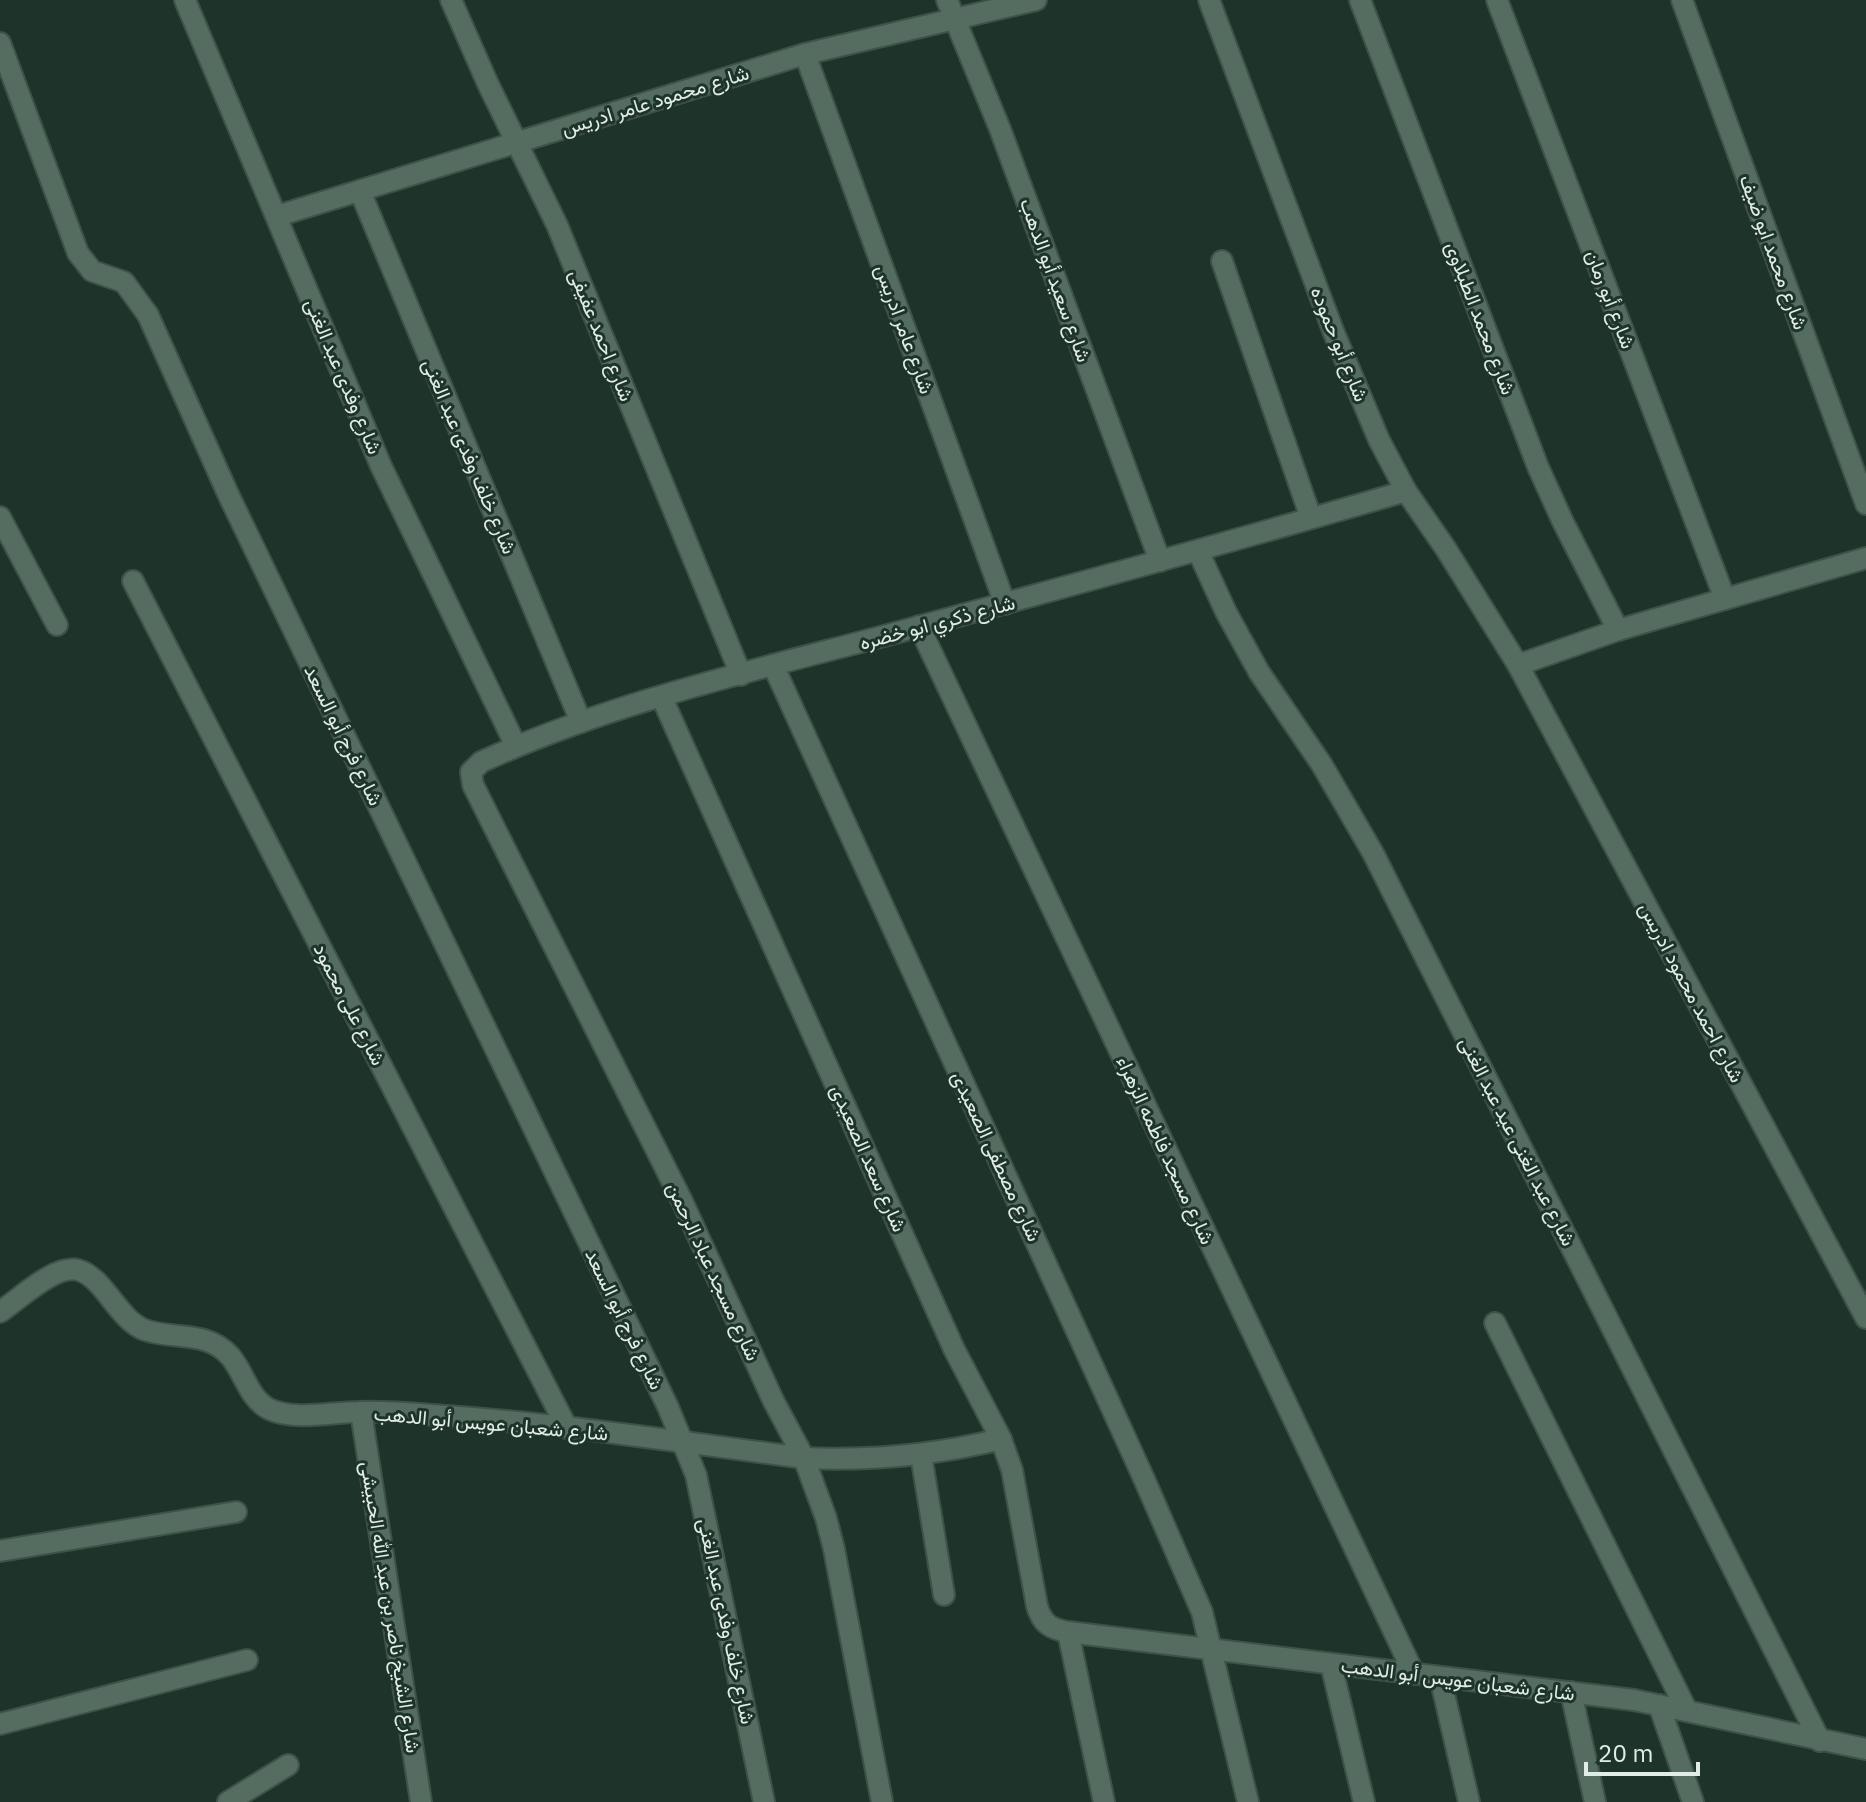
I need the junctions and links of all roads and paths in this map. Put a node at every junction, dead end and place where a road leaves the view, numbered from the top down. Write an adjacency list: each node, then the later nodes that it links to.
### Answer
1 (185, 0): 13 (street, شارع وفدى عبد الغنى)
2 (451, 0): 11 (street, شارع احمد عفيفى)
3 (1036, 0): 8 (street, شارع محمود عامر ادريس)
4 (1209, 0): 15 (street, شارع أبو حموده)
5 (1360, 0): 27 (street, شارع محمد الطبلاوى)
6 (1497, 0): 23 (street, شارع أبو رمان)
7 (1682, 0): 16 (street, شارع محمد ابو ضيف)
8 (951, 9): 10 (street, شارع محمود عامر ادريس); 21 (street, شارع سعيد أبو الدهب)
9 (0, 43): 41 (street, شارع فرج أبو السعد)
10 (805, 54): 11 (street, شارع محمود عامر ادريس); 24 (street, شارع عامر ادريس)
11 (516, 142): 12 (street, شارع محمود عامر ادريس); 30 (street, شارع احمد عفيفى)
12 (360, 191): 13 (street, شارع محمود عامر ادريس); 32 (street, شارع خلف وفدى عبد الغنى)
13 (277, 216): 33 (street, شارع وفدى عبد الغنى)
14 (1222, 261): 18 (street)
15 (1406, 491): 18 (street, شارع ذكري ابو خضره); 29 (street, شارع أبو حموده)
16 (1866, 504)
17 (0, 517): 25 (street)
18 (1311, 518): 19 (street, شارع ذكري ابو خضره)
19 (1198, 551): 21 (street, شارع ذكري ابو خضره); 58 (street, شارع عبد الغنى عيد عبد الغنى)
20 (1866, 558): 23 (street)
21 (1160, 561): 24 (street, شارع ذكري ابو خضره)
22 (133, 581): 39 (street, شارع على محمود)
23 (1725, 599): 27 (street)
24 (1005, 604): 26 (street, شارع ذكري ابو خضره)
25 (57, 625)
26 (919, 626): 28 (street, شارع ذكري ابو خضره); 52 (street, شارع مسجد فاطمه الزهراء)
27 (1618, 630): 29 (street)
28 (773, 665): 30 (street, شارع ذكري ابو خضره); 49 (street, شارع مصطفى الصعيدى)
29 (1518, 665): 36 (street, شارع احمد محمود ادريس)
30 (741, 675): 31 (street, شارع ذكري ابو خضره)
31 (662, 698): 32 (street, شارع ذكري ابو خضره); 40 (street, شارع سعد الصعيدى)
32 (581, 722): 33 (street, شارع ذكري ابو خضره)
33 (516, 746): 34 (street, شارع ذكري ابو خضره)
34 (474, 767): 43 (street, شارع مسجد عباد الرحمن)
35 (0, 1312): 38 (street, شارع شعبان عويس أبو الدهب)
36 (1866, 1318)
37 (1495, 1323): 56 (street)
38 (361, 1412): 39 (street, شارع شعبان عويس أبو الدهب); 63 (street, شارع الشيخ ناصر بن عبد الله الحبيشى)
39 (567, 1428): 41 (street, شارع شعبان عويس أبو الدهب)
40 (1001, 1439): 42 (street, شارع شعبان عويس أبو الدهب); 47 (street, شارع سعد الصعيدى)
41 (683, 1442): 43 (street, شارع شعبان عويس أبو الدهب); 64 (street, شارع خلف وفدى عبد الغنى)
42 (921, 1455): 43 (street, شارع شعبان عويس أبو الدهب); 46 (street)
43 (804, 1458): 65 (street, شارع مسجد عباد الرحمن)
44 (236, 1512): 45 (street)
45 (0, 1551)
46 (944, 1595)
47 (1047, 1626): 48 (street, شارع شعبان عويس أبو الدهب)
48 (1068, 1632): 49 (street, شارع شعبان عويس أبو الدهب); 66 (street)
49 (1213, 1650): 51 (street, شارع شعبان عويس أبو الدهب); 67 (street, شارع مصطفى الصعيدى)
50 (247, 1660): 57 (street)
51 (1331, 1664): 52 (street, شارع شعبان عويس أبو الدهب); 68 (street)
52 (1414, 1674): 53 (street, شارع شعبان عويس أبو الدهب)
53 (1440, 1677): 54 (street, شارع شعبان عويس أبو الدهب); 69 (street)
54 (1571, 1692): 55 (street, شارع شعبان عويس أبو الدهب); 70 (street)
55 (1659, 1705): 56 (street, شارع شعبان عويس أبو الدهب); 71 (street)
56 (1687, 1711): 58 (street, شارع شعبان عويس أبو الدهب)
57 (0, 1724)
58 (1820, 1741): 59 (street, شارع شعبان عويس أبو الدهب)
59 (1862, 1748): 61 (street)
60 (288, 1765): 62 (street)
61 (1866, 1769)
62 (228, 1802)
63 (421, 1802)
64 (764, 1802)
65 (882, 1802)
66 (1104, 1802)
67 (1248, 1802)
68 (1364, 1802)
69 (1469, 1802)
70 (1595, 1802)
71 (1693, 1802)

